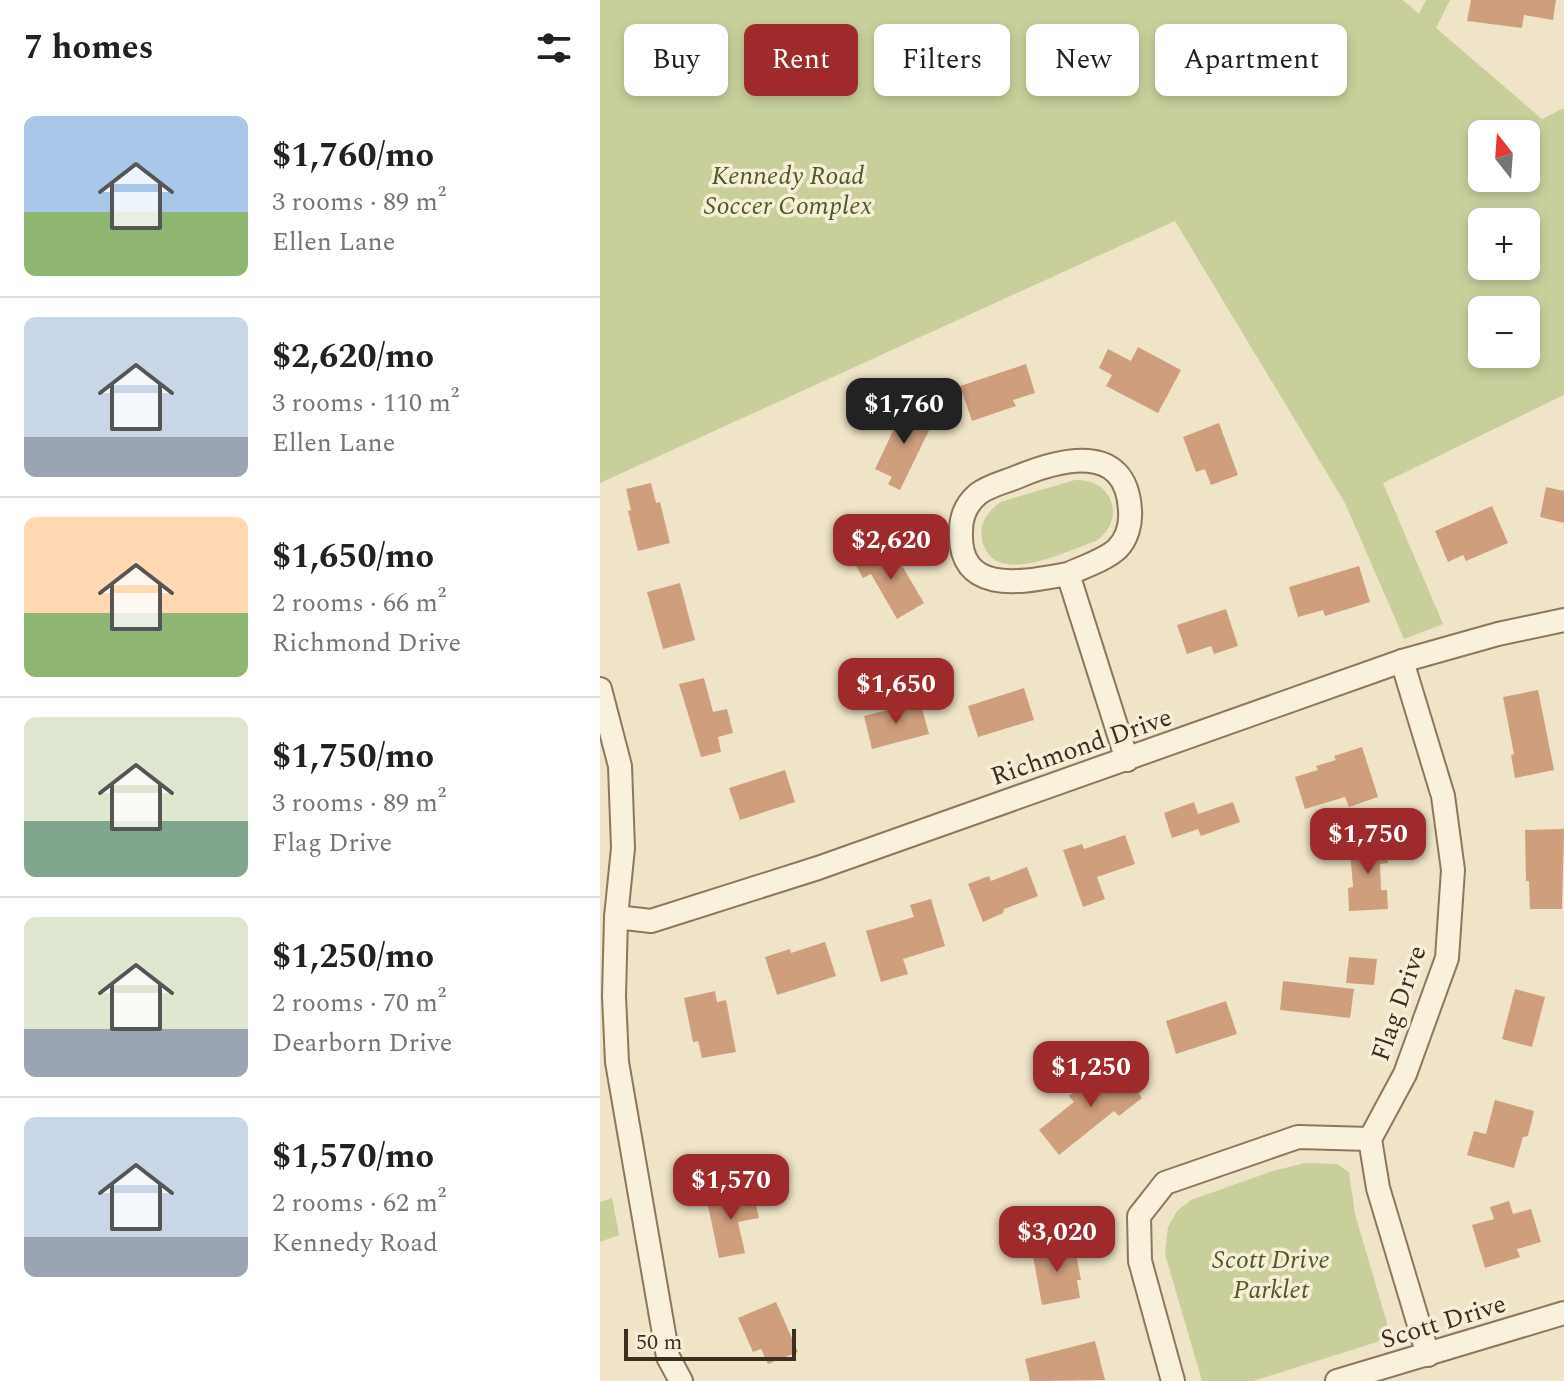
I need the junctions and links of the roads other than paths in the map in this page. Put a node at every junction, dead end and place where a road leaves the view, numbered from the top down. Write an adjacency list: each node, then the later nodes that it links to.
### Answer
1 (1068, 574): 1 (street); 5 (street)
2 (1564, 620): 3 (street, Richmond Drive)
3 (1402, 661): 5 (street, Richmond Drive); 7 (street, Flag Drive)
4 (600, 689): 6 (street)
5 (1127, 760): 6 (street, Richmond Drive)
6 (616, 917): 10 (street)
7 (1370, 1139): 9 (street); 11 (street)
8 (1564, 1313): 9 (street, Scott Drive)
9 (1428, 1355): 12 (street, Scott Drive)
10 (681, 1381)
11 (1173, 1381)
12 (1337, 1381)

